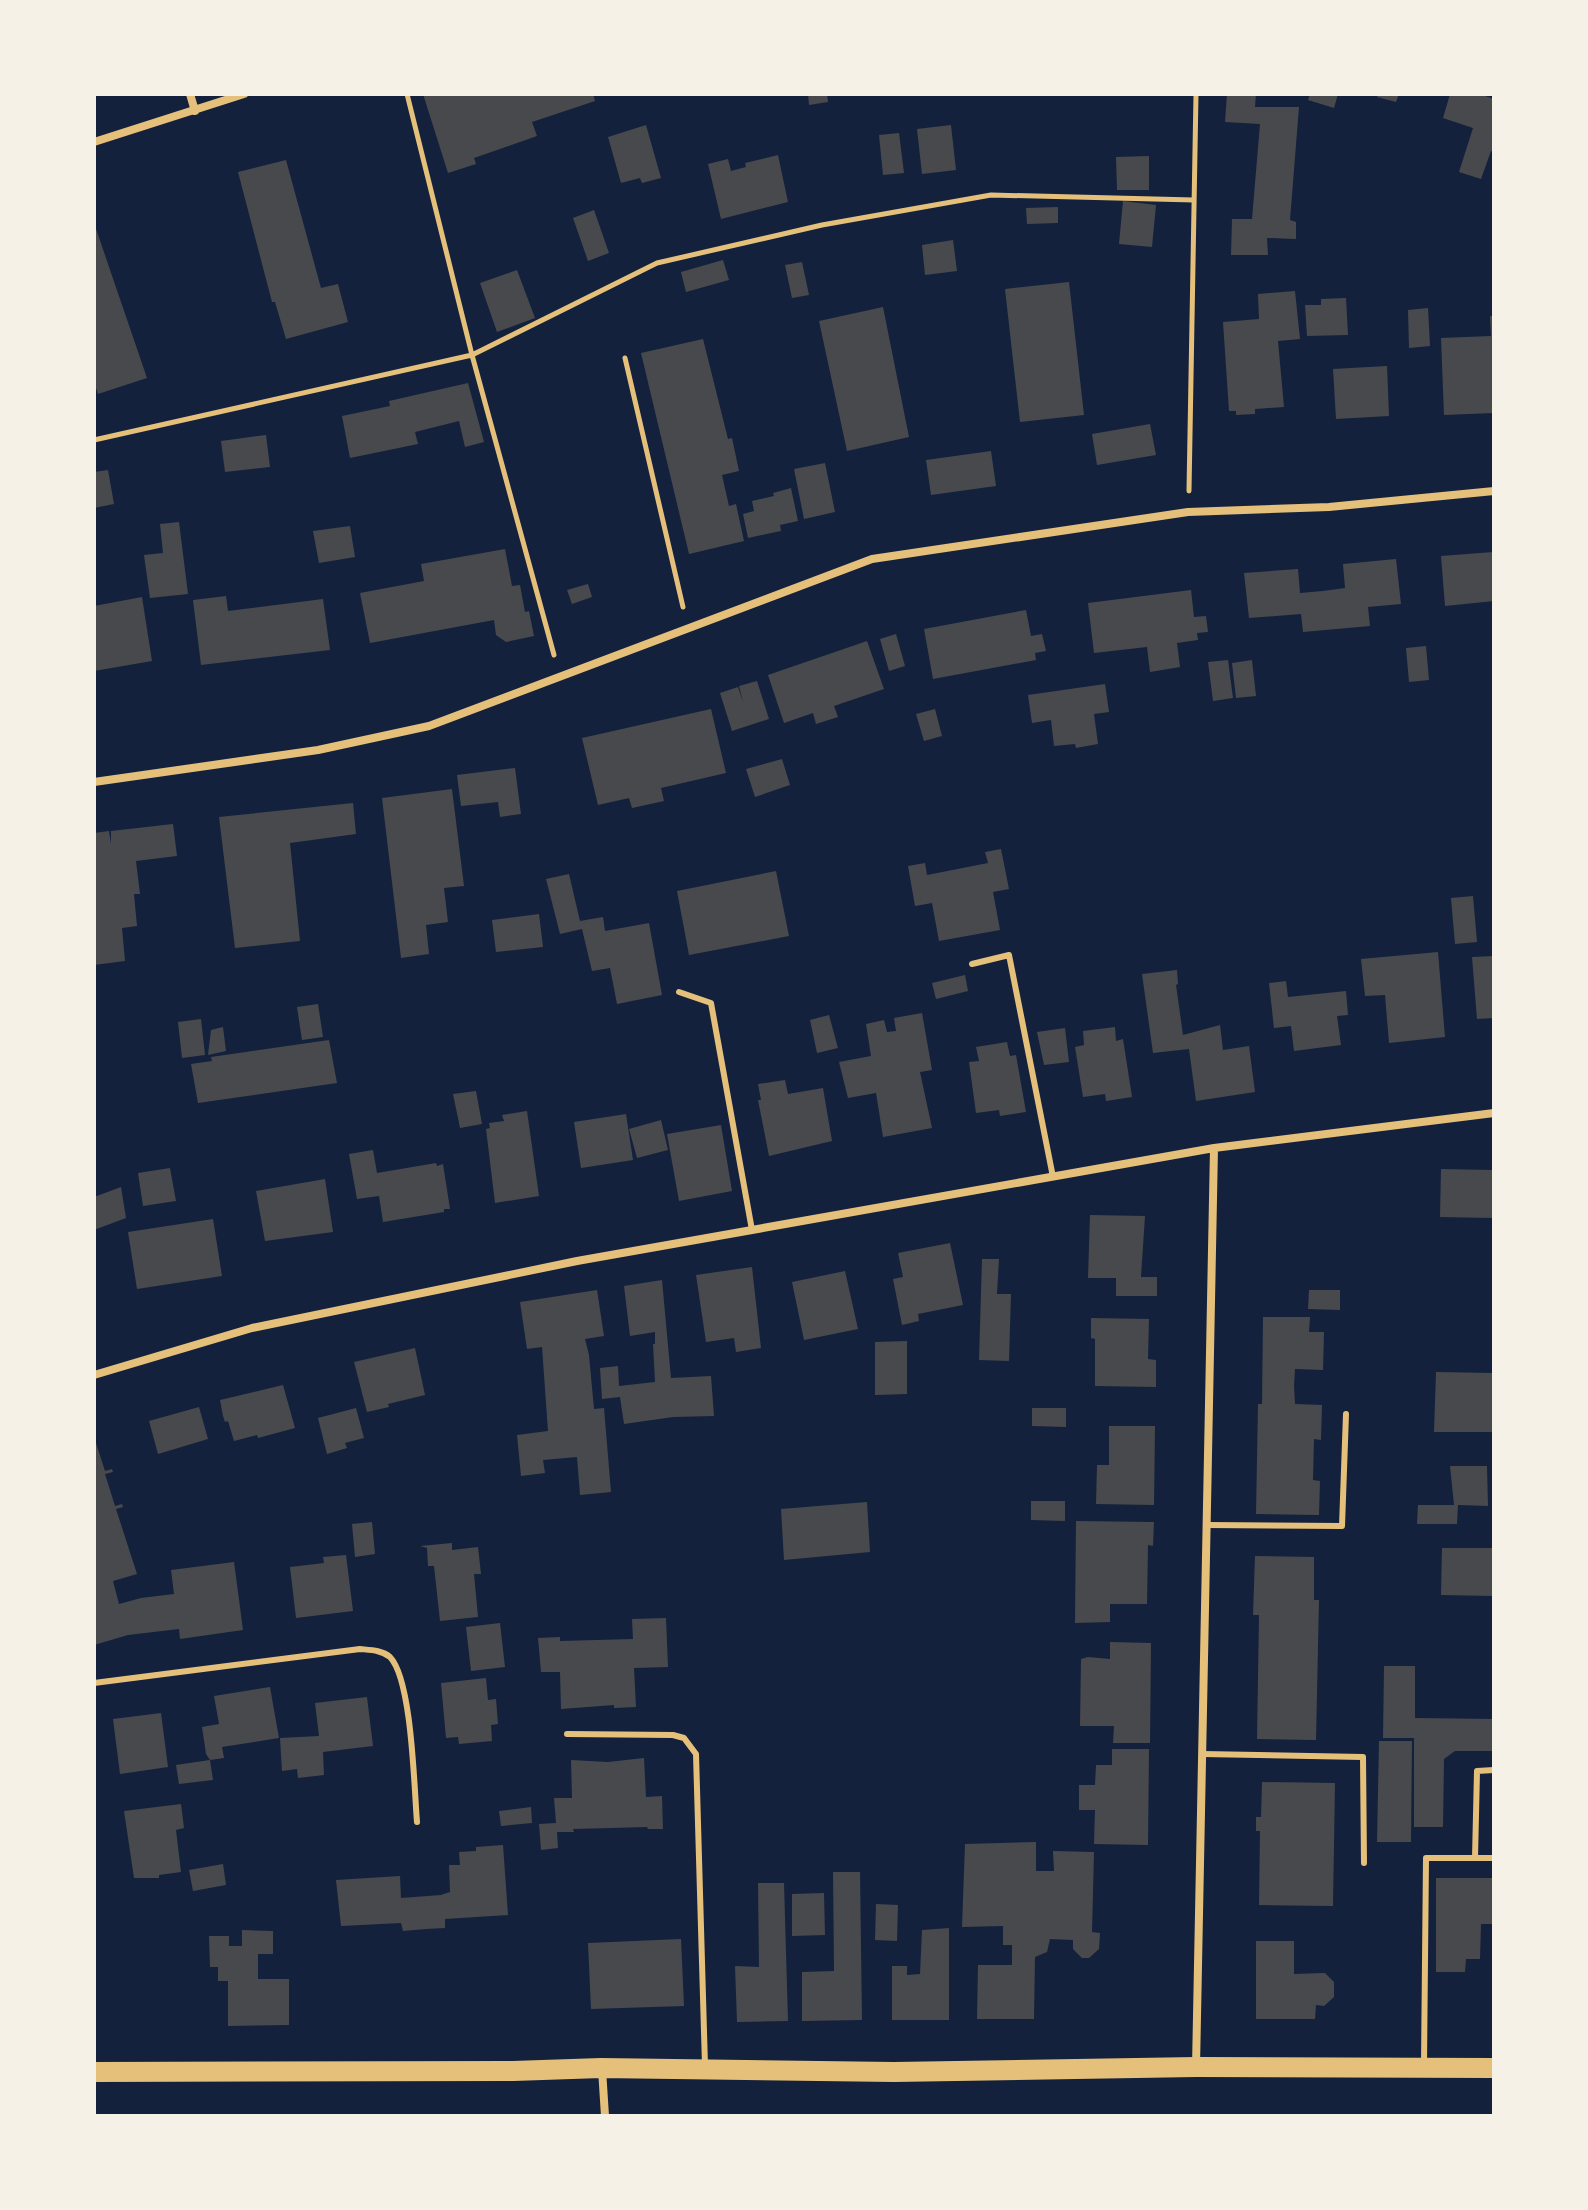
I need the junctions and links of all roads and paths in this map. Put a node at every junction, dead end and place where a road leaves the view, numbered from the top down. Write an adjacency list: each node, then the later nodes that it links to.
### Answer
1 (190, 94): 5 (street)
2 (244, 94): 5 (street)
3 (407, 94): 8 (path)
4 (1196, 94): 7 (path)
5 (195, 111): 6 (street)
6 (94, 142)
7 (1194, 200): 8 (path); 12 (path)
8 (472, 355): 10 (path); 14 (path)
9 (625, 358): 13 (path)
10 (94, 440)
11 (1494, 491): 12 (street)
12 (1188, 512): 13 (street)
13 (688, 627): 14 (street)
14 (560, 675): 15 (street)
15 (94, 782)
16 (972, 964): 20 (lane)
17 (679, 992): 21 (lane)
18 (1494, 1113): 19 (street)
19 (1214, 1148): 20 (street); 24 (street)
20 (1053, 1177): 21 (street)
21 (752, 1230): 22 (street)
22 (94, 1375)
23 (1346, 1414): 24 (lane)
24 (1207, 1525): 27 (street)
25 (94, 1683): 29 (lane)
26 (567, 1734): 37 (lane)
27 (1202, 1754): 32 (lane); 33 (street)
28 (1494, 1770): 30 (lane)
29 (417, 1822)
30 (1475, 1858): 31 (lane); 34 (lane)
31 (1494, 1858)
32 (1364, 1863)
33 (1196, 2067): 34 (main road); 37 (main road)
34 (1424, 2067): 36 (main road)
35 (601, 2068): 37 (main road); 38 (main road); 39 (street)
36 (1494, 2068)
37 (706, 2069)
38 (94, 2072)
39 (605, 2116)

